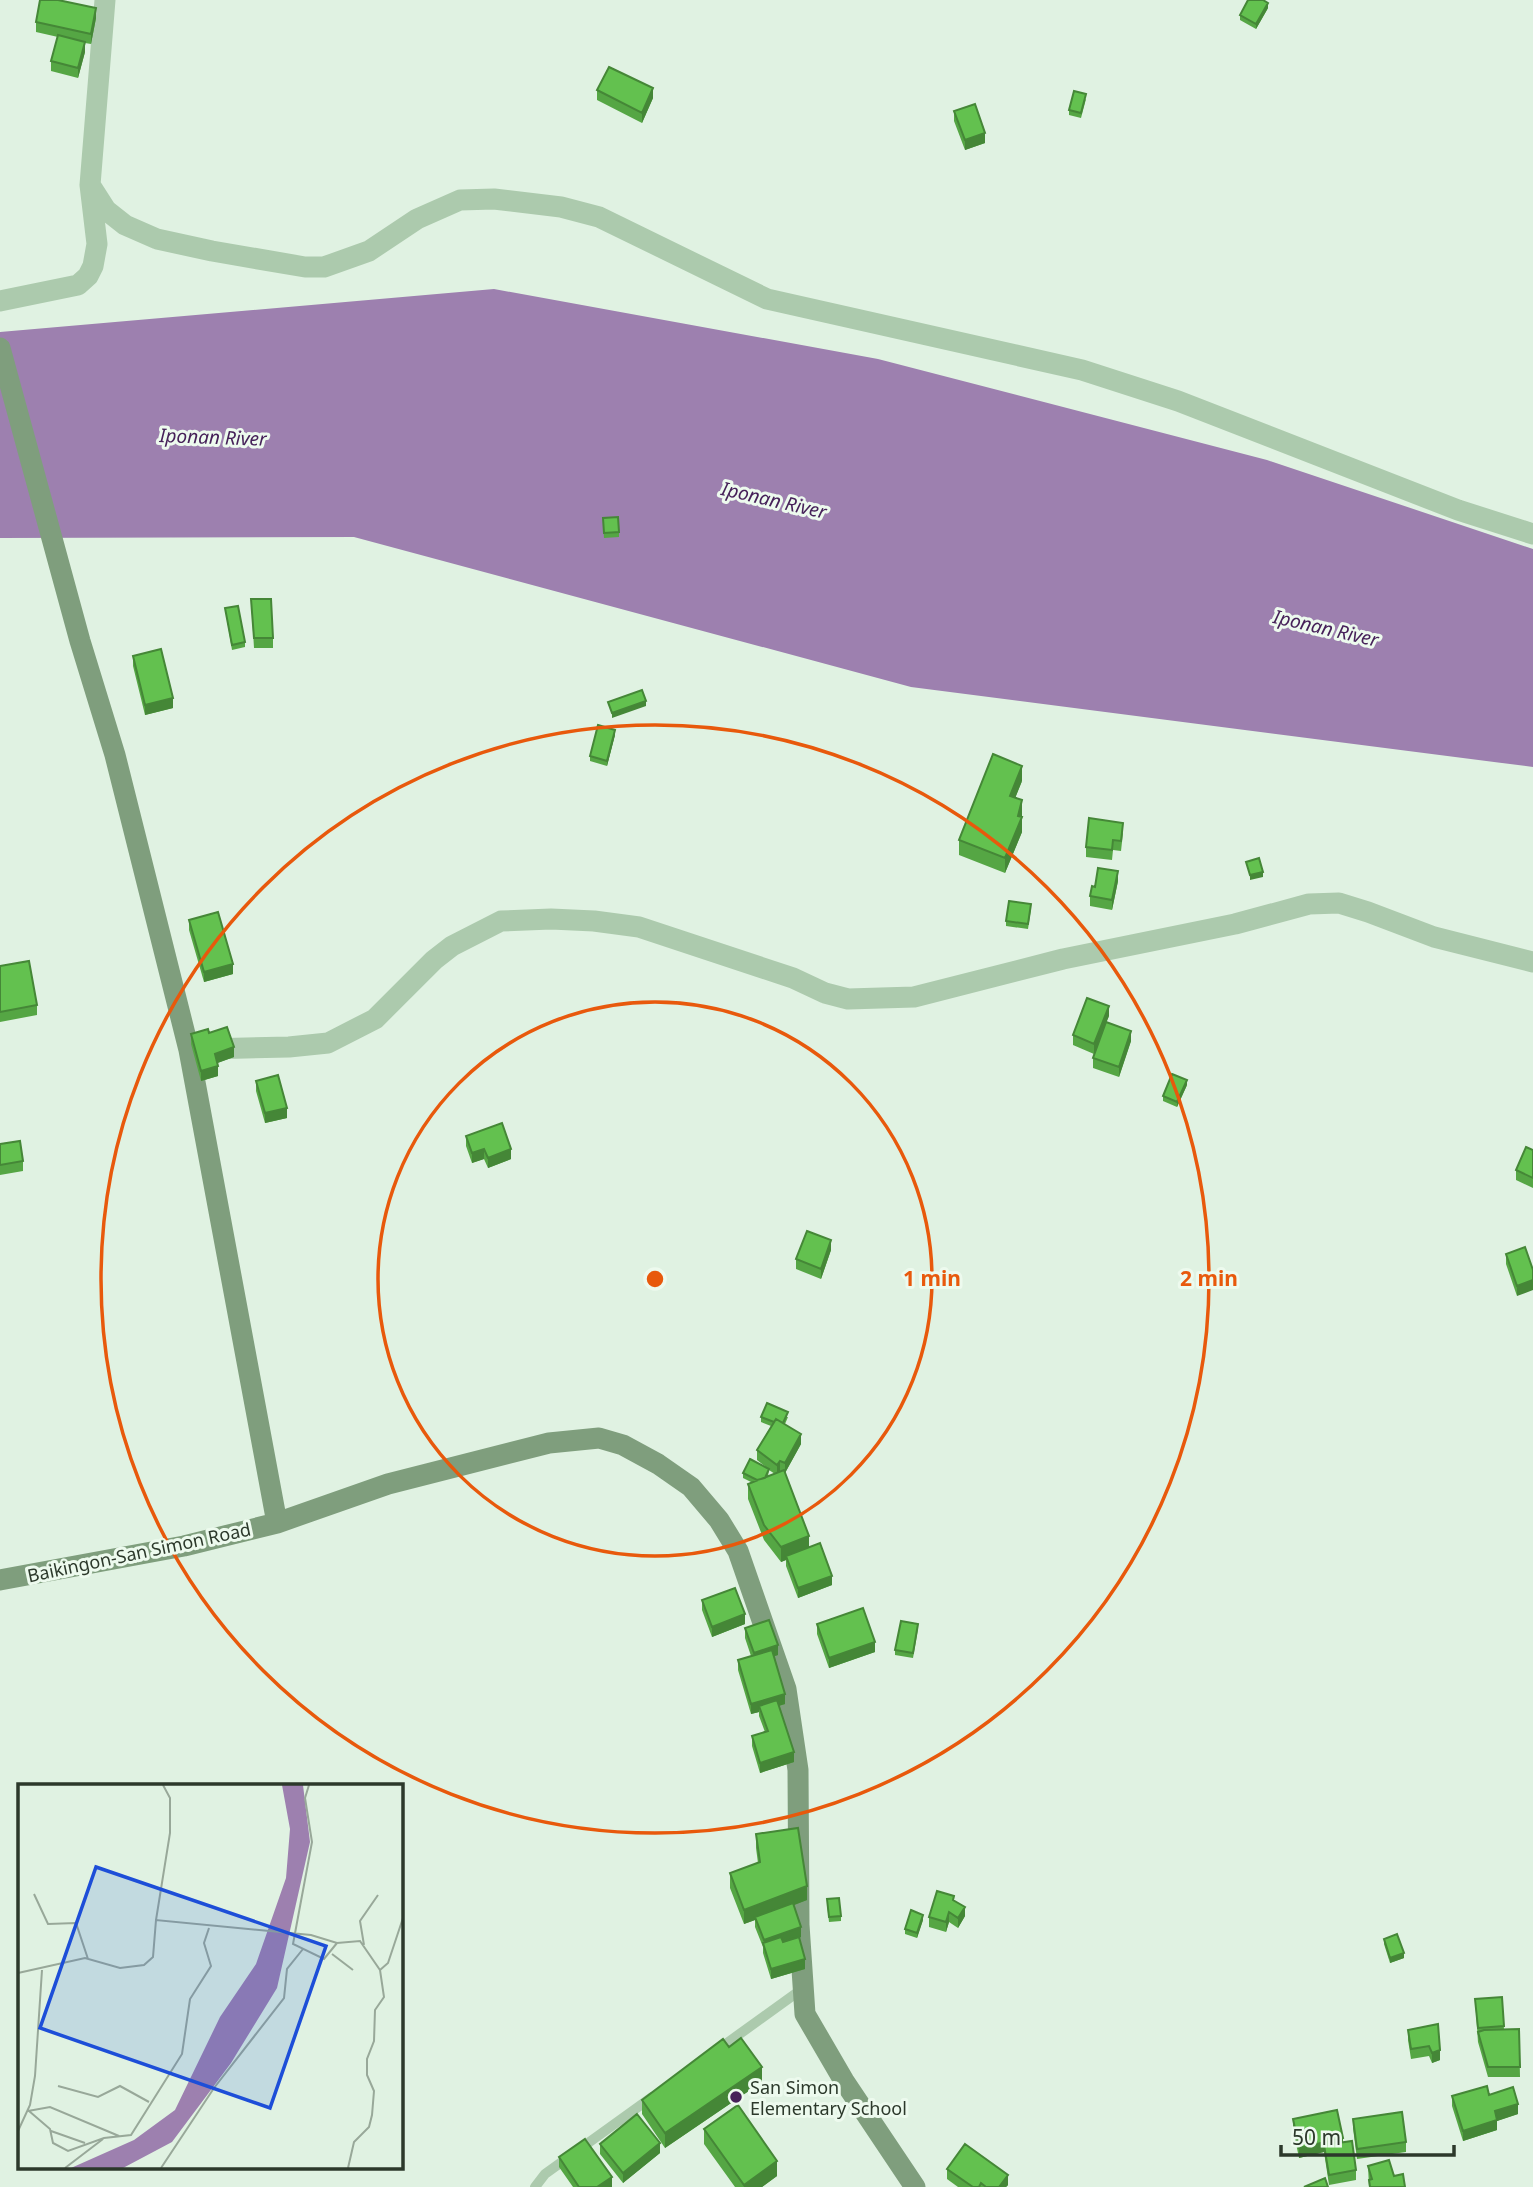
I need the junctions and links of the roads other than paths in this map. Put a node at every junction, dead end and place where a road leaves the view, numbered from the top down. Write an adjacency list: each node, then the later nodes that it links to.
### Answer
1 (105, 0): 2 (street)
2 (90, 185): 3 (street); 5 (street)
3 (0, 301)
4 (0, 348): 7 (street)
5 (1533, 534)
6 (1533, 962): 7 (street)
7 (188, 1050): 8 (street)
8 (277, 1523): 9 (street, Baikingon-San Simon Road); 10 (street, Baikingon-San Simon Road)
9 (0, 1580)
10 (802, 1989): 11 (lane); 14 (street, Baikingon-San Simon Road)
11 (701, 2061)
12 (656, 2093): 13 (lane)
13 (535, 2187)
14 (915, 2187)

